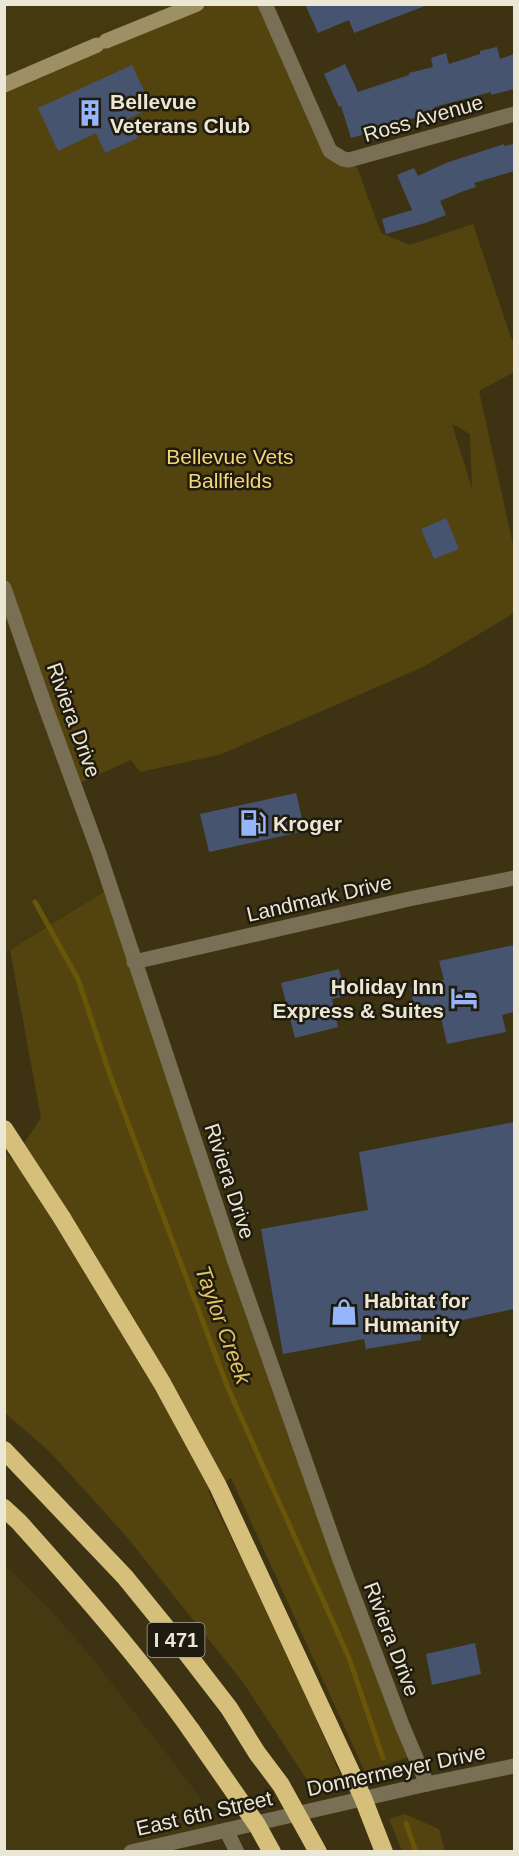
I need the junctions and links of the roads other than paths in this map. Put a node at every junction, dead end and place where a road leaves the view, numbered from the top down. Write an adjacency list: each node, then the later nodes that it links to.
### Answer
1 (197, 4): 3 (main road)
2 (265, 4): 4 (street, Ross Avenue)
3 (4, 85)
4 (514, 114)
5 (4, 588): 7 (street, Riviera Drive)
6 (514, 878): 7 (street, Landmark Drive)
7 (134, 962): 12 (street, Riviera Drive)
8 (4, 1129): 20 (highway, bridge)
9 (4, 1450): 19 (highway, I 471, bridge)
10 (4, 1508): 18 (highway, I 471, bridge)
11 (514, 1766): 12 (street, Donnermeyer Drive)
12 (427, 1784): 13 (street, Donnermeyer Drive)
13 (287, 1816): 14 (street, East 6th Street)
14 (226, 1830): 15 (street, East 6th Street); 17 (street)
15 (159, 1849): 16 (street, East 6th Street)
16 (130, 1851)
17 (237, 1851)
18 (272, 1851)
19 (318, 1851)
20 (384, 1851)

